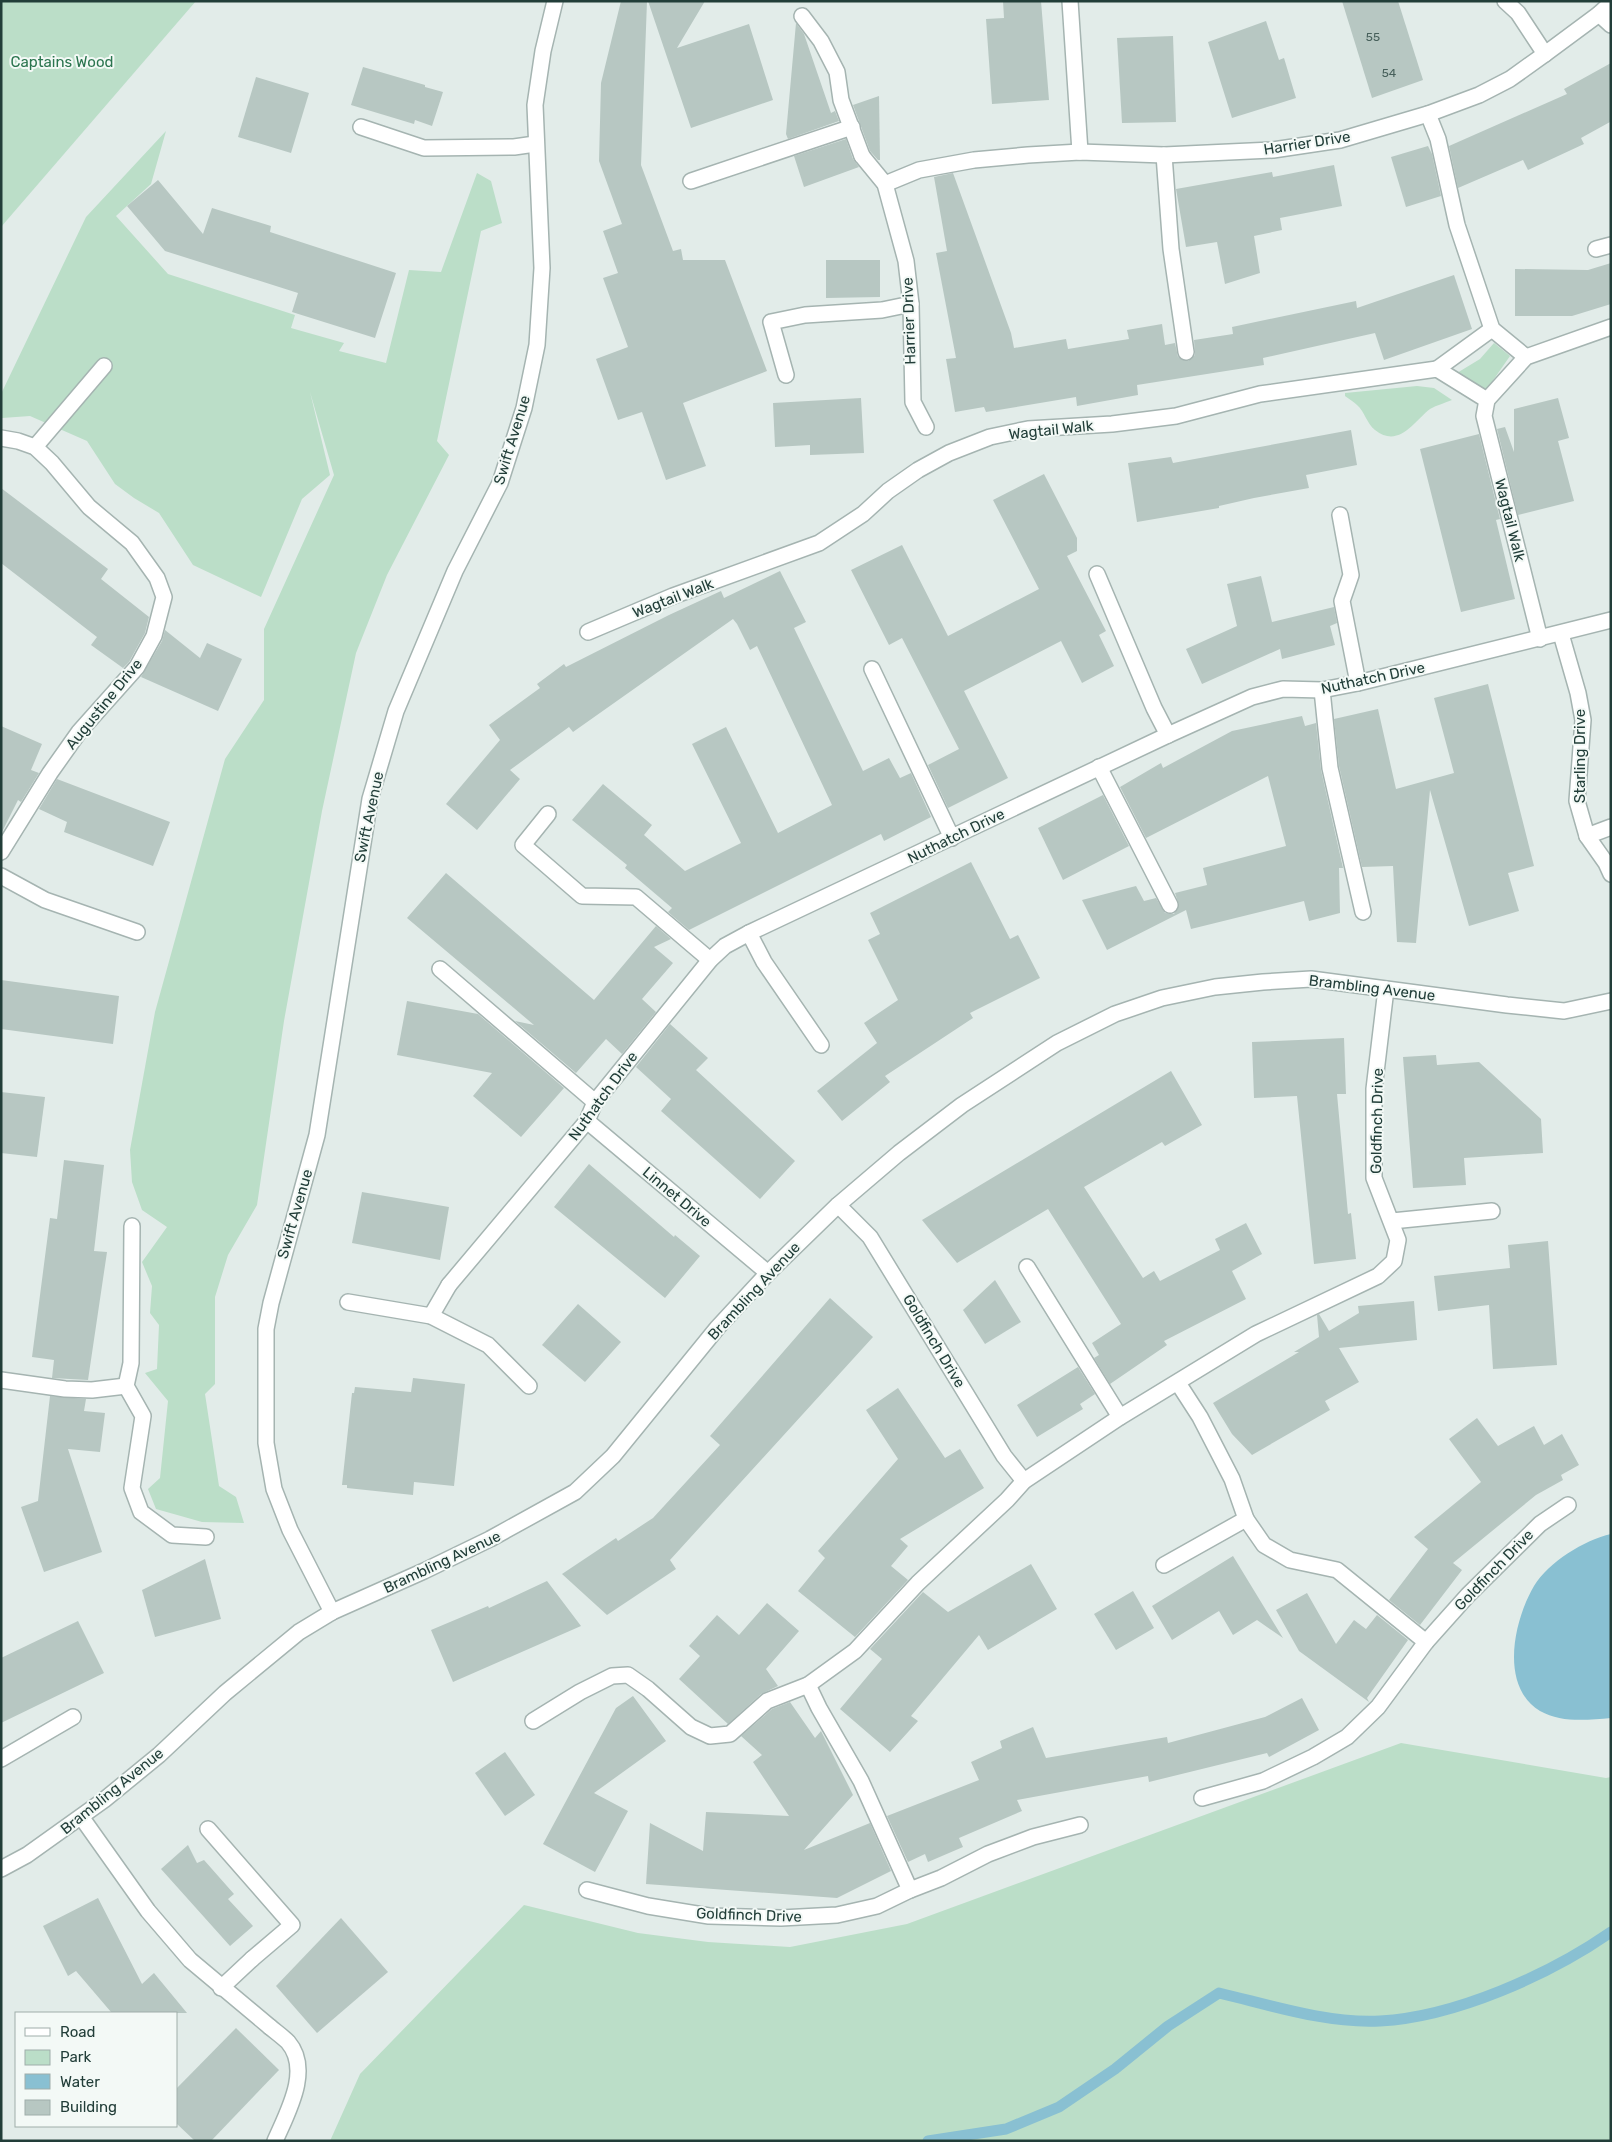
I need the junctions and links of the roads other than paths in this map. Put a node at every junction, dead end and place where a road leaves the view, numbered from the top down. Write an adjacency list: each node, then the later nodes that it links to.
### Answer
1 (555, 1): 12 (street, Swift Avenue)
2 (1070, 1): 13 (street)
3 (1505, 1): 8 (street)
4 (1611, 3): 5 (street, Harrier Drive)
5 (1599, 14): 7 (street); 8 (street, Harrier Drive)
6 (802, 16): 11 (street)
7 (1611, 25)
8 (1545, 54): 9 (street, Harrier Drive)
9 (1428, 114): 14 (street, Harrier Drive); 19 (street)
10 (361, 127): 12 (street)
11 (852, 127): 15 (street); 16 (street, Harrier Drive)
12 (535, 144): 76 (street, Swift Avenue)
13 (1080, 152): 14 (street, Harrier Drive); 16 (street, Harrier Drive)
14 (1164, 155): 20 (street)
15 (691, 181)
16 (885, 184): 17 (street, Harrier Drive)
17 (911, 304): 24 (street); 26 (street, Harrier Drive)
18 (1611, 328): 21 (street)
19 (1492, 329): 21 (street); 23 (street, Wagtail Walk)
20 (1186, 352)
21 (1526, 357): 25 (street)
22 (104, 366): 28 (street)
23 (1437, 369): 25 (street); 32 (street, Wagtail Walk)
24 (786, 375)
25 (1487, 400): 34 (street, Wagtail Walk)
26 (926, 427)
27 (1, 438): 28 (street, Augustine Drive)
28 (35, 447): 44 (street, Augustine Drive)
29 (1340, 515): 36 (street)
30 (1097, 574): 38 (street)
31 (1611, 620): 33 (street, Nuthatch Drive)
32 (588, 632)
33 (1561, 634): 34 (street, Nuthatch Drive); 42 (street, Starling Drive)
34 (1540, 638): 36 (street, Nuthatch Drive)
35 (872, 669): 43 (street)
36 (1358, 683): 37 (street, Nuthatch Drive)
37 (1322, 690): 38 (street, Nuthatch Drive); 48 (street)
38 (1168, 735): 39 (street, Nuthatch Drive)
39 (1098, 767): 43 (street, Nuthatch Drive); 47 (street)
40 (548, 814): 51 (street)
41 (1611, 827): 42 (street)
42 (1588, 836): 45 (street, Starling Drive)
43 (952, 838): 50 (street, Nuthatch Drive)
44 (1, 852)
45 (1611, 874)
46 (1, 876): 49 (street)
47 (1170, 904)
48 (1363, 912)
49 (136, 932)
50 (749, 933): 51 (street, Nuthatch Drive); 55 (street)
51 (710, 960): 56 (street, Nuthatch Drive)
52 (440, 969): 56 (street)
53 (1386, 989): 54 (street, Brambling Avenue); 58 (street, Brambling Avenue); 60 (street, Goldfinch Drive)
54 (1611, 1001)
55 (821, 1045)
56 (594, 1102): 57 (street, Nuthatch Drive)
57 (587, 1120): 63 (street, Linnet Drive); 65 (street, Nuthatch Drive)
58 (838, 1205): 63 (street, Brambling Avenue); 71 (street, Goldfinch Drive)
59 (1492, 1211): 60 (street)
60 (1392, 1222): 67 (street, Goldfinch Drive)
61 (132, 1226): 68 (street)
62 (1027, 1267): 70 (street)
63 (768, 1273): 76 (street, Brambling Avenue)
64 (348, 1302): 65 (street)
65 (430, 1316): 69 (street)
66 (1, 1380): 68 (street)
67 (1178, 1383): 70 (street, Goldfinch Drive); 73 (street)
68 (126, 1386): 74 (street)
69 (529, 1386)
70 (1120, 1417): 71 (street, Goldfinch Drive)
71 (1024, 1481): 78 (street, Goldfinch Drive)
72 (1568, 1505): 77 (street, Goldfinch Drive)
73 (1246, 1520): 75 (street); 77 (street)
74 (206, 1537)
75 (1164, 1565)
76 (332, 1612): 83 (street, Brambling Avenue)
77 (1426, 1642): 82 (street, Goldfinch Drive)
78 (808, 1685): 80 (street, Goldfinch Drive); 88 (street)
79 (72, 1717): 81 (street)
80 (533, 1721)
81 (1, 1760)
82 (1202, 1798)
83 (82, 1818): 86 (street, Brambling Avenue); 89 (street)
84 (1080, 1826): 88 (street, Goldfinch Drive)
85 (208, 1829): 89 (street)
86 (1, 1869)
87 (587, 1890): 88 (street, Goldfinch Drive)
88 (910, 1890)
89 (221, 1988): 90 (street)
90 (275, 2141)

